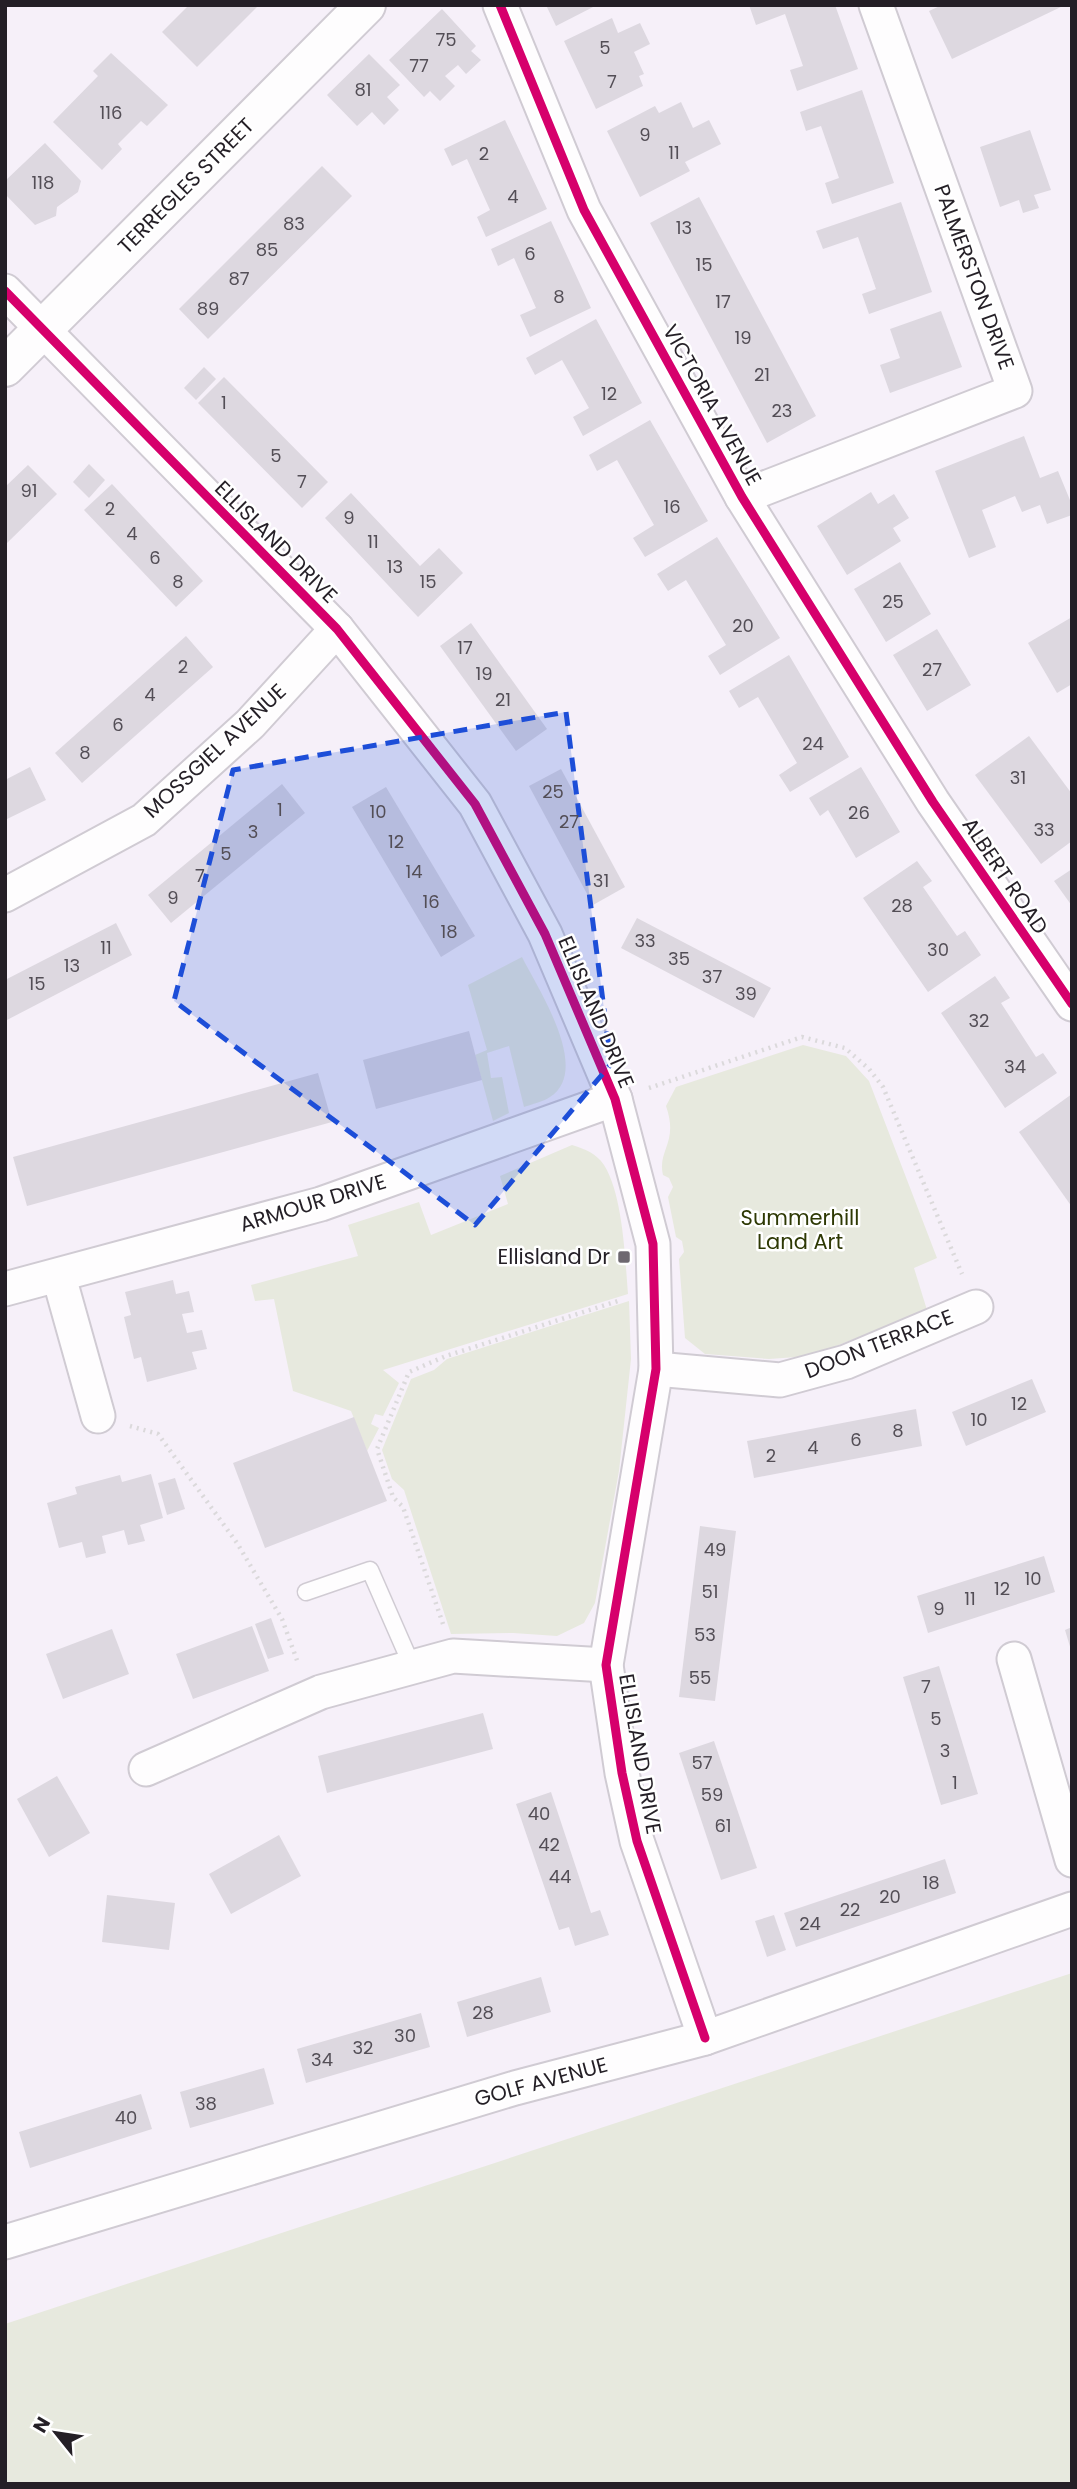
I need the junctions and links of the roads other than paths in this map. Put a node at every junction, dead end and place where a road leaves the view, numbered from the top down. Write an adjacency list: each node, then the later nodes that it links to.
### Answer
1 (500, 5): 7 (street, VICTORIA AVENUE)
2 (876, 5): 7 (street, PALMERSTON DRIVE)
3 (357, 8): 5 (street, TERREGLES STREET)
4 (5, 291): 5 (street, ELLISLAND DRIVE)
5 (43, 329): 6 (street, TERREGLES STREET); 8 (street, ELLISLAND DRIVE)
6 (5, 367)
7 (742, 497): 9 (street, VICTORIA AVENUE)
8 (337, 629): 10 (street, MOSSGIEL AVENUE); 12 (street, ELLISLAND DRIVE)
9 (933, 802): 11 (street, ALBERT ROAD)
10 (5, 895)
11 (1072, 1004)
12 (615, 1099): 13 (street, ARMOUR DRIVE); 16 (street, ELLISLAND DRIVE)
13 (60, 1277): 14 (street, ARMOUR DRIVE); 17 (street)
14 (5, 1289)
15 (976, 1307): 16 (street, DOON TERRACE)
16 (656, 1369): 20 (street, ELLISLAND DRIVE)
17 (98, 1416)
18 (306, 1592): 21 (lane)
19 (1014, 1658): 23 (street)
20 (606, 1665): 21 (street); 25 (street, ELLISLAND DRIVE)
21 (412, 1666): 22 (street)
22 (146, 1769)
23 (1072, 1860)
24 (1072, 1909): 25 (street, GOLF AVENUE)
25 (705, 2038): 26 (street, GOLF AVENUE)
26 (5, 2242)

